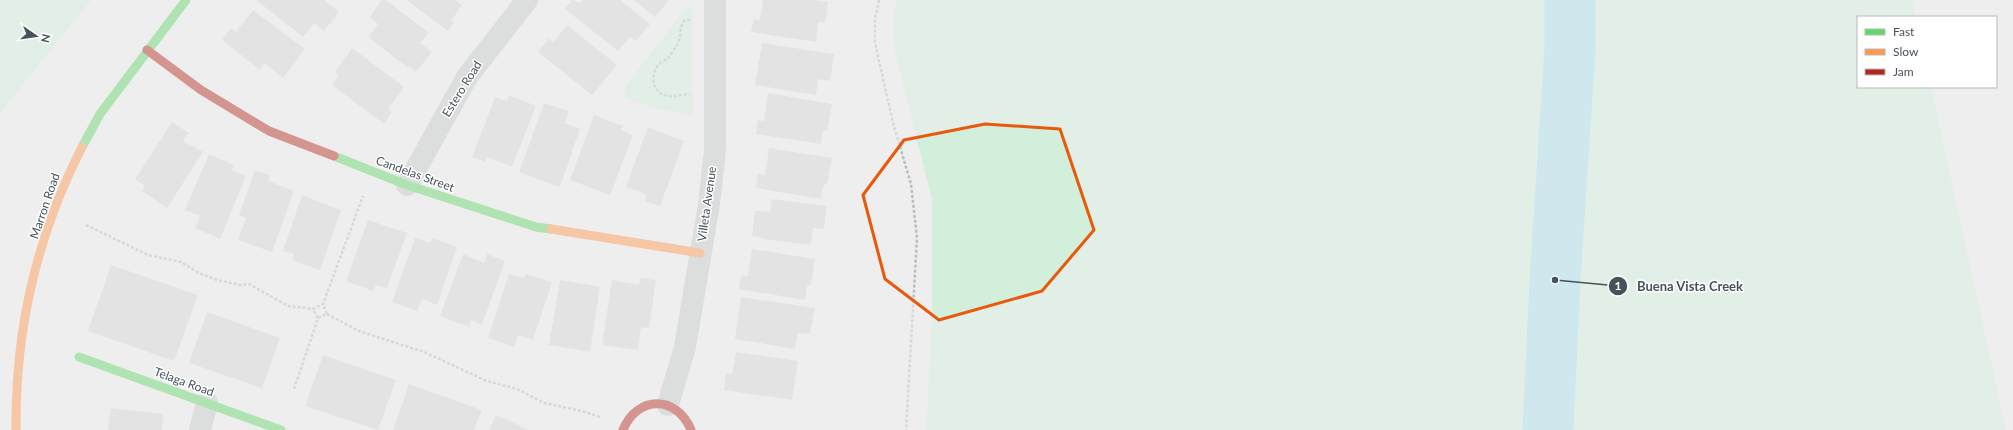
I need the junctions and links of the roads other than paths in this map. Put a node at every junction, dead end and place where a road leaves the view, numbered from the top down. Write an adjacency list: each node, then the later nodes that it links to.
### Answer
1 (186, 0): 4 (street, Marron Road)
2 (527, 0): 5 (street, Estero Road)
3 (715, 0): 6 (street, Villeta Avenue)
4 (147, 50): 5 (street, Candelas Street); 11 (street, Marron Road)
5 (407, 185): 6 (street, Candelas Street)
6 (700, 252): 9 (street, Villeta Avenue)
7 (79, 358): 8 (street, Telaga Road)
8 (207, 403): 12 (street); 13 (street, Telaga Road)
9 (668, 405): 10 (street); 14 (street)
10 (693, 429)
11 (16, 430)
12 (200, 430)
13 (281, 430)
14 (623, 430)

